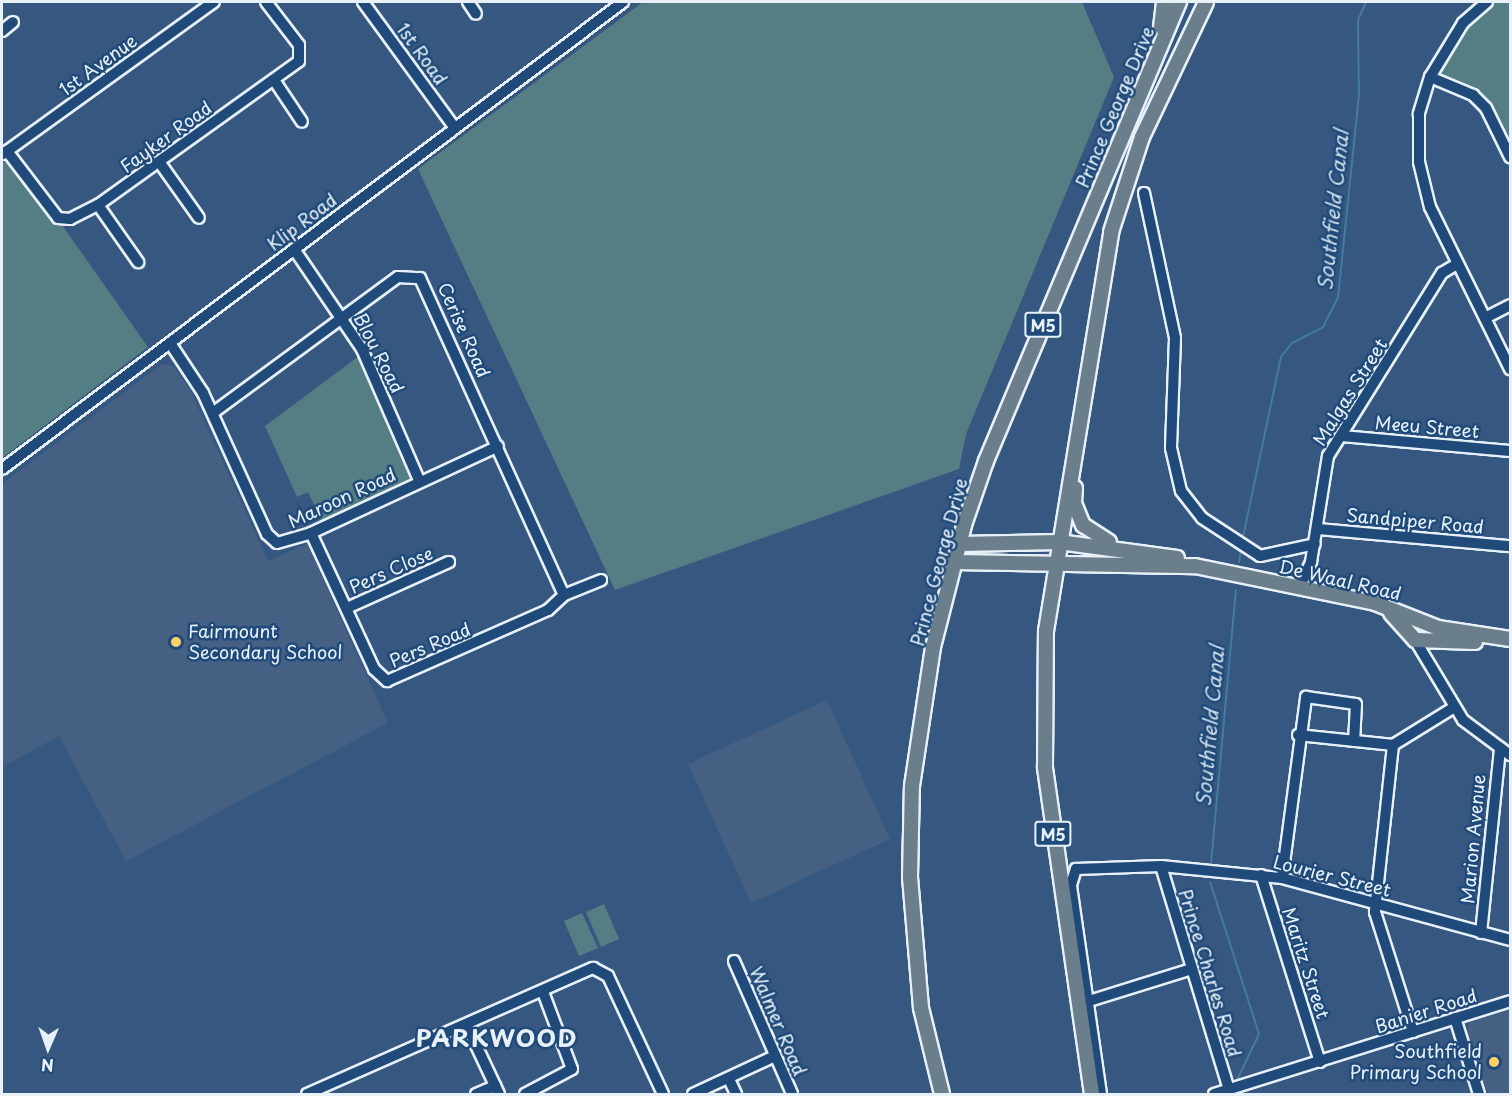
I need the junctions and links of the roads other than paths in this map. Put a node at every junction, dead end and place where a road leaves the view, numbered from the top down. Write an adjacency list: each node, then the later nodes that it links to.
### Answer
1 (214, 2): 18 (street, 1st Avenue)
2 (266, 2): 15 (street, Fayker Road)
3 (363, 2): 17 (street, 1st Road)
4 (468, 2): 10 (street)
5 (623, 2): 17 (street, Klip Road)
6 (1164, 2): 13 (main road)
7 (1179, 2): 13 (main road, Prince George Drive / M5)
8 (1206, 2): 36 (main road, Prince George Drive / M5)
9 (1487, 2): 14 (street)
10 (476, 14)
11 (13, 22): 12 (street)
12 (2, 31)
13 (1153, 57): 42 (main road, Prince George Drive / M5)
14 (1430, 77): 19 (street); 26 (street)
15 (274, 80): 16 (street); 20 (street, Fayker Road)
16 (303, 122)
17 (454, 127): 24 (street, Klip Road)
18 (4, 153): 22 (street, Fayker Road)
19 (1510, 156)
20 (160, 163): 22 (street, Fayker Road); 23 (street)
21 (1144, 193): 43 (street)
22 (98, 205): 25 (street)
23 (199, 218)
24 (294, 249): 28 (street, Blou Road); 30 (street, Klip Road)
25 (138, 262)
26 (1456, 264): 29 (street); 33 (street, Malgas Street)
27 (1510, 305): 29 (street)
28 (344, 318): 32 (street, Cerise Road); 34 (street, Cerise Road); 38 (street, Blou Road)
29 (1485, 318): 31 (street)
30 (170, 343): 32 (street, Maroon Road); 37 (street, Klip Road)
31 (1510, 369)
32 (214, 412): 40 (street, Maroon Road)
33 (1341, 436): 35 (street, Meeu Street); 39 (street, Malgas Street)
34 (498, 446): 38 (street, Maroon Road); 52 (street, Cerise Road)
35 (1510, 451)
36 (1073, 468): 41 (main road, Prince George Drive / M5); 45 (main road)
37 (2, 469)
38 (419, 480): 40 (street, Maroon Road)
39 (1318, 529): 43 (street, Malgas Street); 44 (street, Sandpiper Road)
40 (311, 533): 54 (street, Pers Road)
41 (1059, 542): 42 (main road, De Waal Road); 45 (main road, De Waal Road); 47 (main road, Prince George Drive / M5)
42 (959, 544): 46 (main road, Prince George Drive / M5)
43 (1315, 544): 51 (street, Malgas Street)
44 (1510, 546)
45 (1122, 547): 49 (main road, De Waal Road)
46 (954, 561): 47 (main road, De Waal Road); 92 (main road, Prince George Drive / M5)
47 (1056, 561): 49 (main road, De Waal Road); 93 (main road, Prince George Drive / M5)
48 (448, 562): 54 (street, Pers Close)
49 (1195, 566): 51 (main road, De Waal Road)
50 (602, 580): 52 (street, Pers Road)
51 (1299, 588): 53 (main road, De Waal Road)
52 (564, 595): 54 (street, Pers Road)
53 (1383, 606): 55 (main road, De Waal Road); 57 (main road)
54 (347, 608)
55 (1432, 626): 56 (main road, De Waal Road); 57 (main road)
56 (1510, 639)
57 (1415, 640): 58 (main road); 59 (street)
58 (1510, 645)
59 (1453, 708): 62 (street); 63 (street)
60 (1298, 735): 61 (street); 61 (street); 67 (street)
61 (1354, 741): 62 (street)
62 (1393, 745): 68 (street)
63 (1500, 748): 64 (street); 69 (street, Marion Avenue)
64 (1510, 754)
65 (1161, 866): 66 (street, Lourier Street); 72 (street, Prince Charles Road); 74 (street, Lourier Street)
66 (1261, 875): 67 (street, Lourier Street); 80 (street, Maritz Street)
67 (1282, 878): 68 (street, Lourier Street)
68 (1376, 904): 69 (street, Lourier Street); 78 (street)
69 (1481, 933): 70 (street, Lourier Street)
70 (1510, 940)
71 (735, 961): 79 (street, Walmer Road)
72 (1192, 969): 74 (street); 82 (street, Prince Charles Road)
73 (543, 992): 77 (street); 87 (street); 88 (street)
74 (1089, 1000): 94 (street)
75 (1510, 1001): 76 (street, Banier Road)
76 (1455, 1018): 78 (street, Banier Road); 96 (street)
77 (467, 1026): 83 (street); 84 (street)
78 (1413, 1032): 80 (street, Banier Road)
79 (775, 1056): 81 (street); 91 (street, Walmer Road)
80 (1320, 1062): 82 (street, Banier Road)
81 (729, 1078): 89 (street); 90 (street)
82 (1235, 1087): 95 (street, Banier Road)
83 (497, 1090): 86 (street)
84 (319, 1092): 85 (street)
85 (307, 1095)
86 (476, 1095)
87 (525, 1095)
88 (663, 1095)
89 (693, 1095)
90 (736, 1095)
91 (792, 1095)
92 (942, 1095)
93 (1092, 1095)
94 (1101, 1095)
95 (1214, 1095)
96 (1479, 1095)

